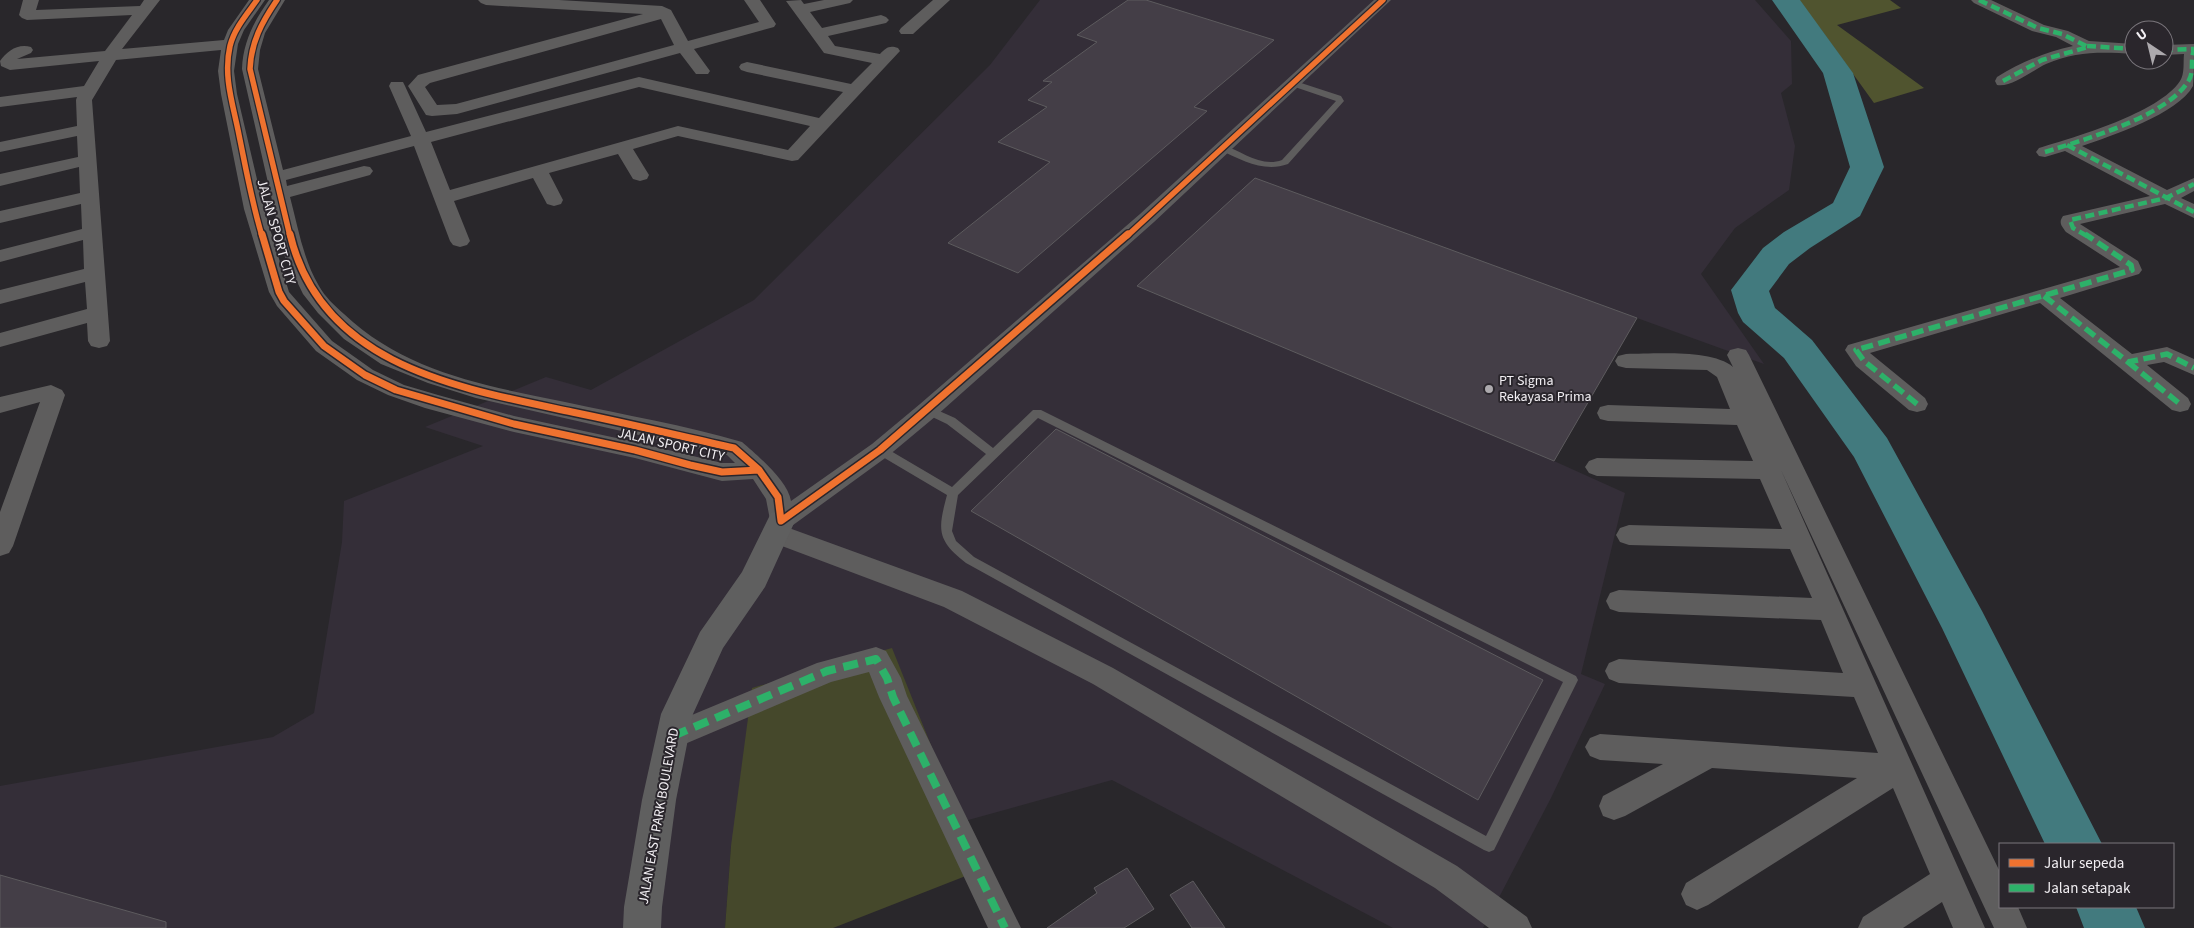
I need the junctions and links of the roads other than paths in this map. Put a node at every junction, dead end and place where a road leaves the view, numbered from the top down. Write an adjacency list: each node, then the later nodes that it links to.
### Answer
1 (31, 0): 10 (street)
2 (258, 0): 15 (street, JALAN SPORT CITY)
3 (277, 0): 45 (street, JALAN SPORT CITY)
4 (486, 0): 11 (street)
5 (752, 0): 16 (street)
6 (845, 0): 14 (street)
7 (942, 0): 13 (street)
8 (1383, 0): 27 (street)
9 (1979, 0): 17 (street)
10 (147, 5): 21 (street)
11 (666, 13): 16 (street); 16 (street)
12 (881, 20): 14 (street)
13 (907, 31)
14 (818, 34): 29 (street)
15 (233, 37): 21 (street); 59 (street, JALAN SPORT CITY)
16 (683, 46): 25 (street)
17 (2087, 46): 18 (street); 26 (street)
18 (2124, 48)
19 (2194, 49): 22 (street); 34 (street)
20 (25, 50): 21 (street); 21 (street); 23 (street)
21 (115, 50): 30 (street)
22 (2174, 50)
23 (0, 51)
24 (746, 67): 29 (street)
25 (702, 71)
26 (2003, 81)
27 (1292, 83): 38 (street); 38 (lane)
28 (397, 86): 35 (street)
29 (855, 90): 32 (street)
30 (87, 95): 31 (street); 33 (street)
31 (5, 109)
32 (823, 124): 35 (street); 36 (street)
33 (86, 129): 37 (street); 40 (street)
34 (2067, 145): 39 (street); 48 (street)
35 (424, 147): 45 (street); 47 (street)
36 (623, 147): 41 (street); 42 (street)
37 (0, 148)
38 (1223, 148): 71 (street)
39 (2045, 152)
40 (88, 160): 43 (street); 46 (street)
41 (539, 171): 47 (street); 49 (street)
42 (640, 175)
43 (0, 180)
44 (2194, 184): 48 (street)
45 (278, 186): 56 (street, JALAN SPORT CITY)
46 (90, 196): 51 (street); 52 (street)
47 (443, 198): 53 (street)
48 (2166, 198): 50 (street); 57 (street)
49 (554, 200)
50 (2194, 212)
51 (0, 217)
52 (92, 232): 54 (street); 55 (street)
53 (460, 241)
54 (0, 256)
55 (95, 273): 58 (street); 60 (street)
56 (310, 290): 59 (street); 78 (street, JALAN SPORT CITY)
57 (2044, 296): 65 (street); 67 (street)
58 (0, 298)
59 (284, 301): 78 (street, JALAN SPORT CITY)
60 (98, 313): 61 (street); 62 (street)
61 (0, 340)
62 (99, 341)
63 (1738, 355): 97 (street)
64 (1626, 360): 73 (street)
65 (2128, 362): 66 (street); 68 (street)
66 (2194, 368)
67 (1917, 404)
68 (2180, 404)
69 (0, 405): 70 (street)
70 (49, 408): 74 (street); 81 (street)
71 (928, 410): 75 (street); 76 (lane)
72 (1608, 413): 73 (street)
73 (1745, 417): 79 (street)
74 (0, 418)
75 (880, 450): 80 (lane); 82 (street)
76 (993, 454): 80 (lane); 80 (lane)
77 (1597, 467): 79 (street)
78 (759, 470): 82 (street)
79 (1769, 470): 84 (street)
80 (953, 493)
81 (9, 496): 85 (street)
82 (778, 527): 90 (main road, JALAN EAST PARK BOULEVARD); 101 (street)
83 (1629, 535): 84 (street)
84 (1798, 539): 87 (street)
85 (0, 546)
86 (1619, 601): 87 (street)
87 (1829, 610): 89 (street)
88 (1619, 671): 89 (street)
89 (1863, 686): 93 (street)
90 (673, 736): 99 (main road, JALAN EAST PARK BOULEVARD); 100 (street)
91 (1600, 746): 92 (street)
92 (1710, 754): 93 (street); 94 (street)
93 (1899, 768): 95 (street); 96 (street)
94 (1614, 806)
95 (1948, 880): 102 (street); 103 (street)
96 (1697, 894)
97 (1999, 904)
98 (2001, 908): 104 (street)
99 (642, 928)
100 (1005, 928)
101 (1516, 928)
102 (1874, 928)
103 (1969, 928)
104 (2011, 928)

